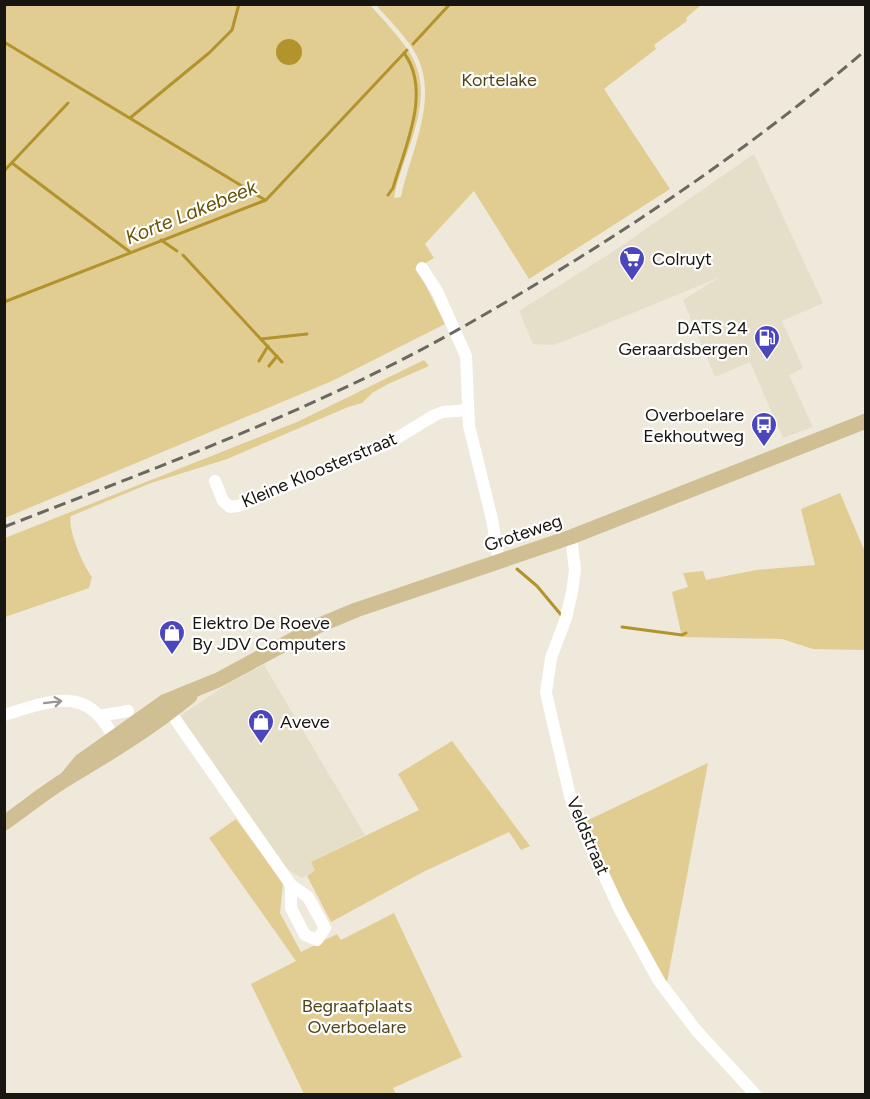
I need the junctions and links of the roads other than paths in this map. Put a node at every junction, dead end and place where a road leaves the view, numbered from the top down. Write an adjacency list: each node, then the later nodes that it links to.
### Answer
1 (422, 268): 2 (street)
2 (468, 410): 4 (street, Kleine Kloosterstraat); 6 (street)
3 (866, 421): 5 (main road, Groteweg)
4 (215, 481)
5 (571, 537): 6 (main road, Groteweg); 14 (street, Veldstraat)
6 (499, 562): 7 (main road, Groteweg)
7 (167, 707): 11 (main road, Groteweg); 13 (street)
8 (128, 711): 10 (street)
9 (4, 715): 10 (street, one-way to 10)
10 (99, 716): 11 (street)
11 (116, 741): 12 (main road, Groteweg)
12 (4, 823)
13 (291, 885)
14 (755, 1095)

